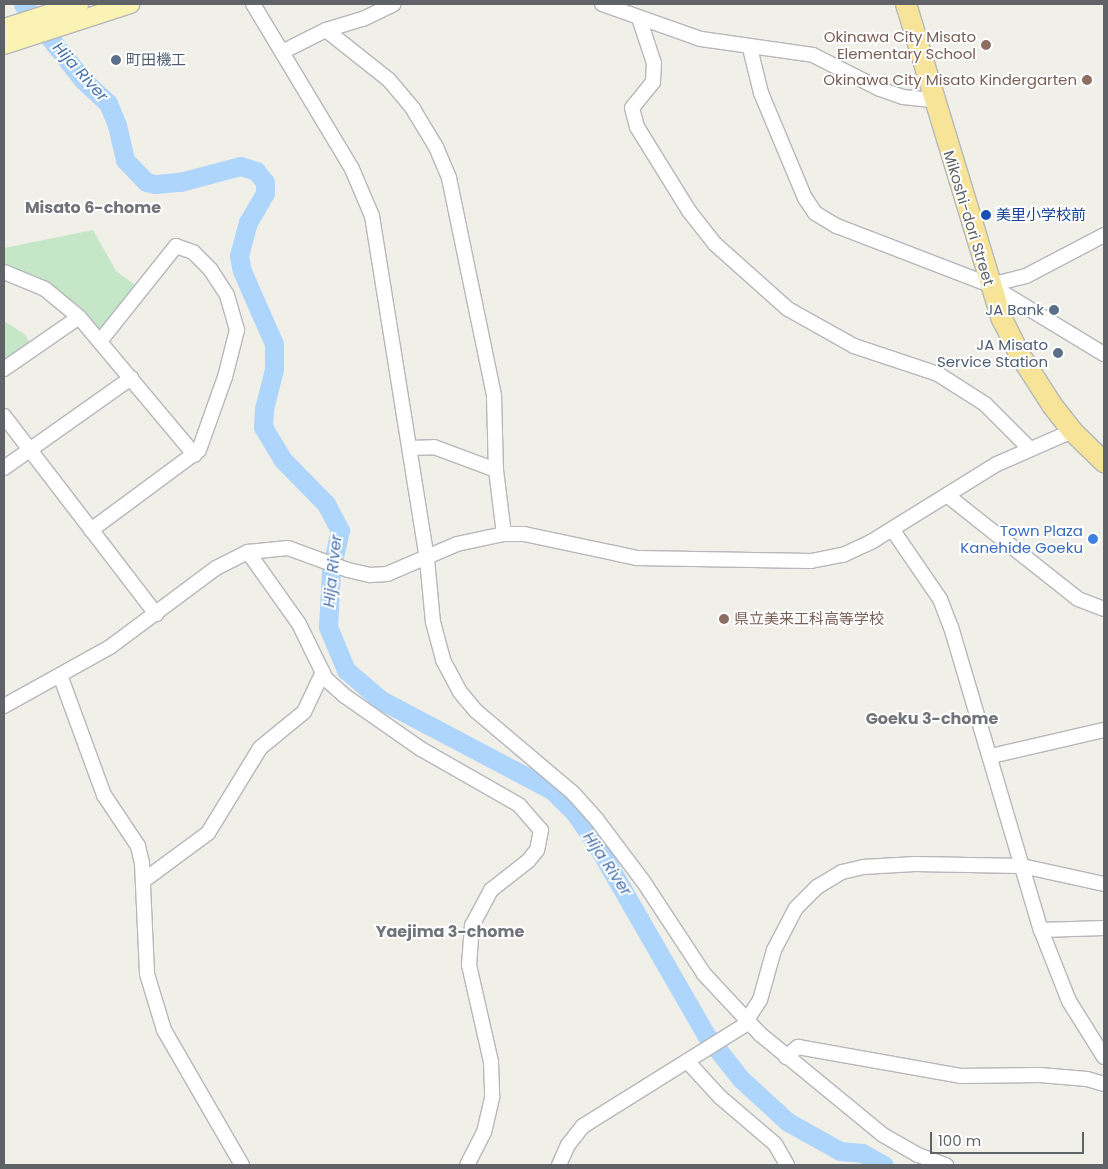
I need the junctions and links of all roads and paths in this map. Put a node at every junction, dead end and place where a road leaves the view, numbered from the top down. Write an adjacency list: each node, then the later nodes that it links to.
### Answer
1 (79, 4): 9 (main road)
2 (130, 4): 9 (main road)
3 (253, 4): 12 (street)
4 (394, 4): 8 (street)
5 (602, 4): 7 (street)
6 (906, 4): 13 (highway, Mikoshi-dori Street)
7 (639, 18): 11 (street); 26 (street)
8 (326, 30): 12 (street); 30 (street)
9 (12, 31): 10 (main road)
10 (4, 44)
11 (750, 48): 13 (street); 16 (street)
12 (282, 52): 24 (street)
13 (934, 100): 16 (highway, Mikoshi-dori Street)
14 (1104, 235): 16 (street)
15 (4, 272): 17 (street)
16 (990, 285): 19 (street); 23 (highway, Mikoshi-dori Street)
17 (79, 316): 18 (street); 20 (street)
18 (100, 340): 21 (street); 27 (street)
19 (1104, 354)
20 (4, 369)
21 (131, 378): 25 (street); 27 (street)
22 (4, 416): 25 (street)
23 (1072, 431): 26 (street); 28 (highway, Mikoshi-dori Street)
24 (410, 448): 30 (street); 36 (street)
25 (28, 449): 29 (street); 33 (street)
26 (1030, 449): 31 (street)
27 (195, 455): 33 (street)
28 (1104, 462)
29 (4, 468)
30 (496, 470): 34 (street)
31 (948, 496): 32 (street); 37 (street)
32 (892, 529): 34 (street); 43 (street)
33 (91, 530): 38 (street)
34 (504, 534): 36 (street)
35 (248, 552): 36 (street); 38 (street); 39 (street)
36 (427, 559): 49 (street)
37 (1104, 608)
38 (156, 614): 40 (street)
39 (323, 672): 45 (street); 55 (street)
40 (60, 675): 41 (street); 45 (street)
41 (4, 706)
42 (1104, 730): 43 (street)
43 (991, 756): 44 (street)
44 (1022, 866): 46 (street); 48 (street); 49 (street)
45 (143, 881): 54 (street)
46 (1104, 884)
47 (1104, 928): 48 (street)
48 (1041, 930): 51 (street)
49 (748, 1020): 50 (street); 52 (street)
50 (786, 1057): 53 (street); 58 (street)
51 (1104, 1057)
52 (687, 1062): 56 (street); 57 (street)
53 (1104, 1084)
54 (242, 1165)
55 (467, 1165)
56 (559, 1165)
57 (787, 1165)
58 (946, 1165)

